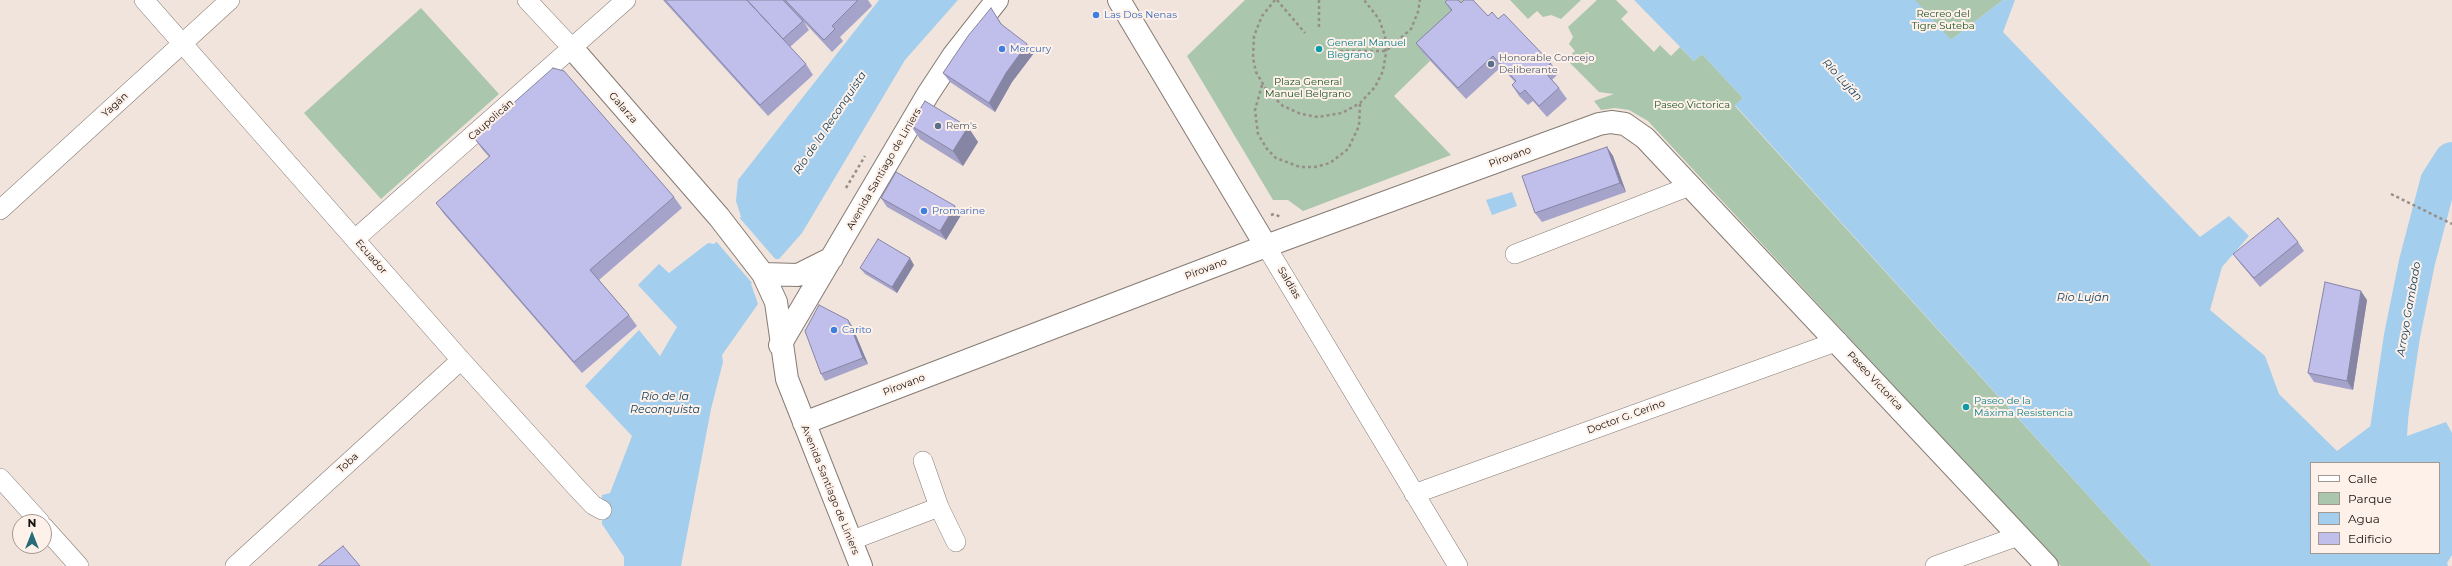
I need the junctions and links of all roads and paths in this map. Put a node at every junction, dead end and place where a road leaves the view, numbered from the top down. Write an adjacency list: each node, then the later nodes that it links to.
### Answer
1 (144, 0): 13 (street, Ecuador)
2 (230, 0): 13 (street, Yagán)
3 (527, 0): 14 (street, Galarza)
4 (626, 0): 14 (street, Caupolicán)
5 (997, 0): 27 (street, Avenida Santiago de Liniers)
6 (1119, 0): 25 (street, Saldías)
7 (1276, 0): 12 (path); 17 (path)
8 (1319, 0): 11 (path)
9 (1364, 0): 16 (path)
10 (1420, 0): 16 (path)
11 (1319, 27)
12 (1305, 33)
13 (182, 44): 22 (street, Yagán); 24 (street, Ecuador)
14 (572, 48): 24 (street, Caupolicán); 28 (street, Galarza)
15 (1340, 51): 16 (path)
16 (1386, 51): 18 (path)
17 (1262, 84): 18 (path); 18 (path)
18 (1360, 103)
19 (1611, 122): 20 (street, Paseo Victorica); 25 (street, Pirovano)
20 (1690, 186): 26 (street); 29 (street, Paseo Victorica)
21 (2391, 194): 23 (path)
22 (0, 210)
23 (2452, 224)
24 (355, 239): 31 (street, Ecuador)
25 (1266, 246): 32 (street, Pirovano); 35 (street, Saldías)
26 (1514, 254)
27 (832, 258): 28 (street); 30 (street, Avenida Santiago de Liniers)
28 (763, 274): 30 (street, Avenida Santiago de Liniers)
29 (1838, 341): 35 (street, Doctor G. Cerino); 40 (street, Paseo Victorica)
30 (780, 345): 32 (street, Avenida Santiago de Liniers)
31 (461, 360): 37 (street, Ecuador); 44 (street, Toba)
32 (804, 423): 41 (street, Avenida Santiago de Liniers)
33 (923, 462): 36 (street)
34 (0, 478): 38 (street)
35 (1414, 494): 46 (street, Saldías)
36 (939, 507): 41 (street); 42 (street)
37 (602, 510)
38 (33, 514)
39 (52, 536): 43 (street)
40 (2018, 536): 47 (street); 48 (street, Paseo Victorica)
41 (850, 541): 45 (street, Avenida Santiago de Liniers)
42 (956, 542)
43 (79, 566)
44 (235, 566)
45 (861, 566)
46 (1458, 566)
47 (1935, 566)
48 (2047, 566)

